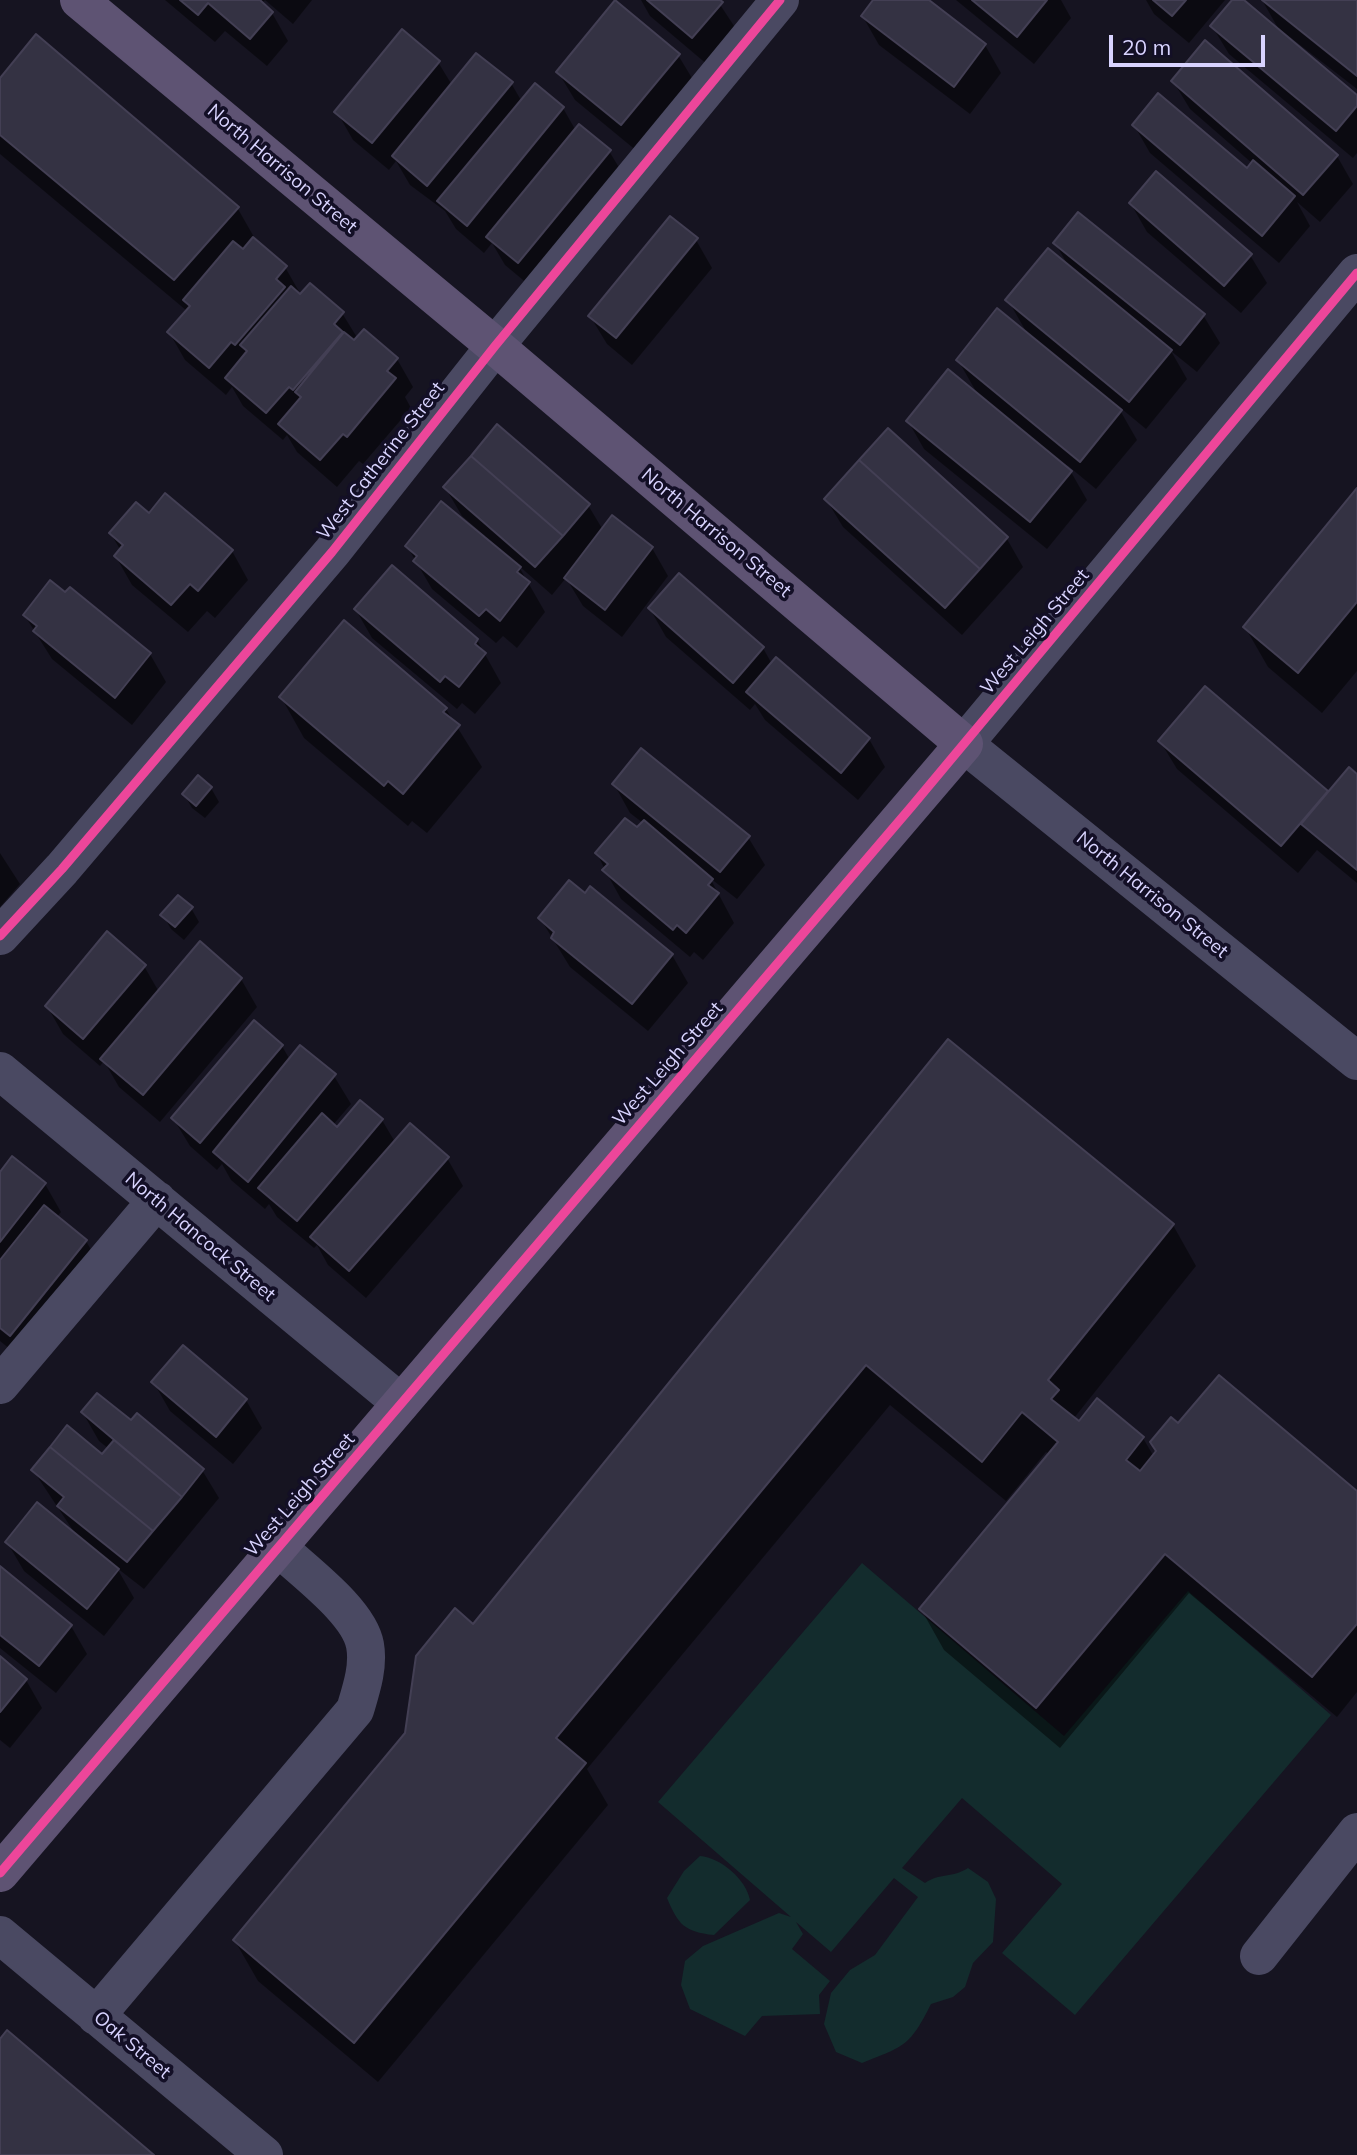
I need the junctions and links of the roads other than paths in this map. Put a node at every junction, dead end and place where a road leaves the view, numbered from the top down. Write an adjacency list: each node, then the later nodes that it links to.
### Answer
1 (79, 0): 4 (main road, North Harrison Street)
2 (780, 0): 4 (street, West Catherine Street)
3 (1357, 273): 5 (street, West Leigh Street)
4 (495, 346): 5 (main road, North Harrison Street); 6 (street, West Catherine Street)
5 (964, 744): 7 (street, North Harrison Street); 11 (main road, West Leigh Street)
6 (0, 936)
7 (1353, 1049)
8 (0, 1070): 9 (street, North Hancock Street)
9 (157, 1200): 10 (street); 11 (street, North Hancock Street)
10 (0, 1385)
11 (401, 1403): 12 (main road, West Leigh Street)
12 (278, 1547): 14 (main road, West Leigh Street); 17 (street)
13 (1357, 1832): 16 (street)
14 (0, 1873)
15 (0, 1935): 17 (street, Oak Street)
16 (1259, 1956)
17 (96, 2016): 18 (street, Oak Street)
18 (264, 2155)

